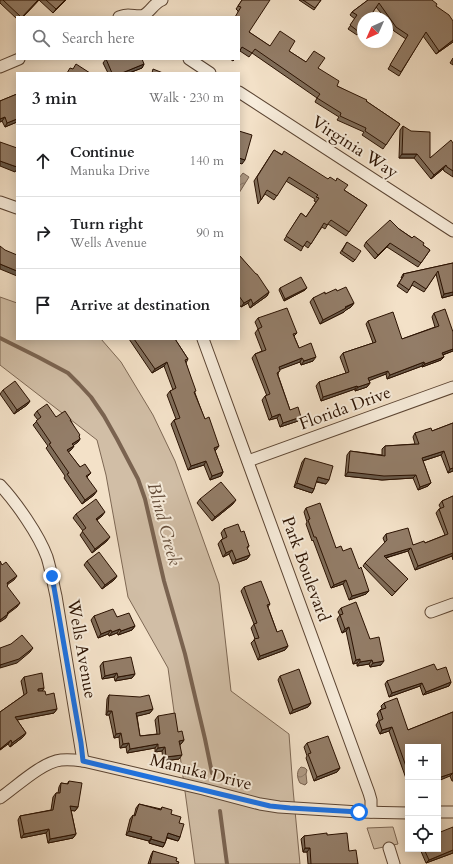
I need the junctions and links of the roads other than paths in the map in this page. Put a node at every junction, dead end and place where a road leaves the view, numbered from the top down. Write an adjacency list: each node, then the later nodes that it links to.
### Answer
1 (162, 0): 4 (street)
2 (123, 16): 3 (street)
3 (139, 16)
4 (143, 16)
5 (17, 60): 7 (street)
6 (190, 60): 8 (street)
7 (0, 67)
8 (208, 72)
9 (240, 93): 12 (street, Virginia Way)
10 (0, 202): 11 (street)
11 (16, 208)
12 (453, 230)
13 (204, 340): 15 (street, Park Boulevard)
14 (453, 387): 15 (street, Florida Drive)
15 (248, 461): 21 (street, Park Boulevard)
16 (0, 485): 19 (street, Wells Avenue)
17 (453, 604): 18 (street)
18 (431, 612)
19 (83, 761): 20 (street, Manuka Drive); 21 (street, Manuka Drive)
20 (0, 798)
21 (371, 812): 24 (street, Manuka Drive)
22 (441, 812): 23 (street)
23 (453, 812)
24 (405, 813)
25 (389, 848): 26 (street)
26 (394, 864)

